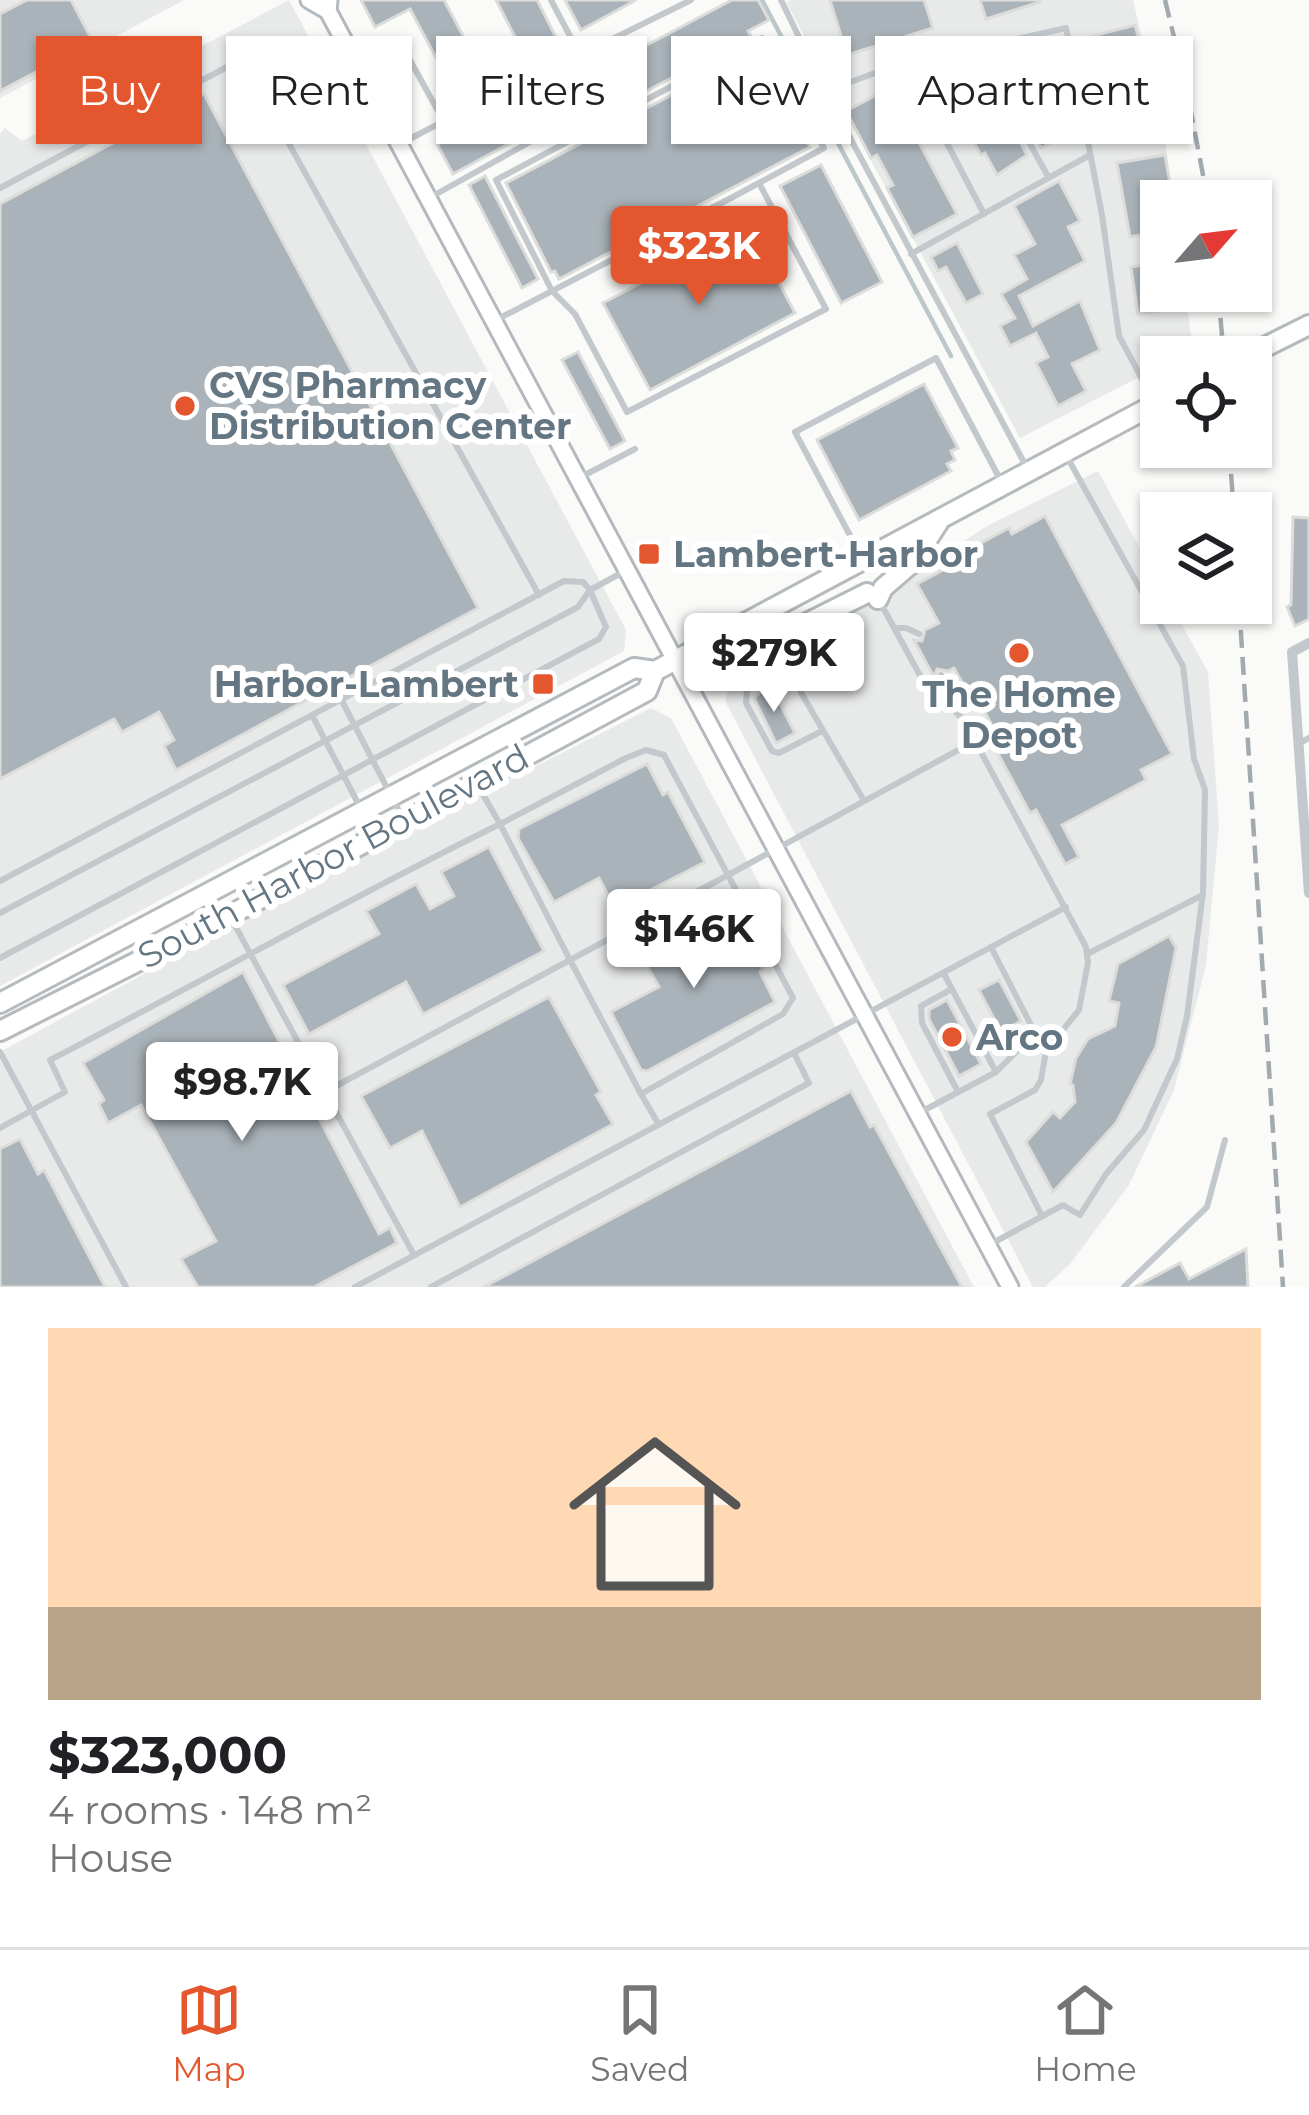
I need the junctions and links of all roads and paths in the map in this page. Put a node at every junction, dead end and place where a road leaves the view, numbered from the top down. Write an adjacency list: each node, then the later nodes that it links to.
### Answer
1 (309, 0): 5 (main road)
2 (551, 0): 7 (lane)
3 (690, 0): 8 (lane)
4 (781, 0): 9 (lane)
5 (328, 5): 6 (main road)
6 (343, 36)
7 (567, 36)
8 (615, 36)
9 (798, 36)
10 (1028, 36): 11 (lane)
11 (1068, 36)
12 (412, 64): 13 (lane)
13 (436, 107)
14 (851, 140): 26 (lane)
15 (399, 144): 24 (main road)
16 (526, 144): 24 (lane)
17 (948, 144): 25 (lane)
18 (1030, 144): 21 (lane)
19 (1088, 144): 20 (lane)
20 (1090, 155): 21 (lane); 31 (lane)
21 (1049, 178): 25 (lane)
22 (758, 183): 27 (lane); 27 (lane); 27 (lane)
23 (0, 188): 42 (lane)
24 (428, 199): 28 (main road)
25 (984, 214): 26 (lane)
26 (911, 254): 35 (lane)
27 (552, 291): 28 (lane)
28 (493, 322): 36 (main road)
29 (1309, 325): 30 (main road)
30 (1272, 344)
31 (1140, 372)
32 (1140, 412): 34 (main road, South Harbor Boulevard)
33 (635, 448): 36 (lane)
34 (1065, 452): 35 (main road, South Harbor Boulevard); 72 (lane)
35 (1029, 471): 37 (main road, South Harbor Boulevard)
36 (576, 479): 40 (main road)
37 (1003, 485): 38 (main road, South Harbor Boulevard); 39 (lane)
38 (941, 519): 39 (main road, South Harbor Boulevard); 43 (main road)
39 (864, 561): 45 (main road, South Harbor Boulevard)
40 (625, 571): 41 (lane); 48 (main road)
41 (590, 590): 42 (lane); 54 (lane); 59 (lane)
42 (539, 595): 51 (lane)
43 (872, 596): 44 (lane); 45 (main road)
44 (894, 628): 46 (lane); 52 (lane)
45 (733, 630): 48 (main road, South Harbor Boulevard)
46 (919, 634)
47 (1309, 643): 58 (street)
48 (673, 661): 49 (main road, South Harbor Boulevard); 68 (main road)
49 (655, 671): 61 (main road, South Harbor Boulevard); 62 (main road, South Harbor Boulevard)
50 (941, 675): 52 (lane)
51 (342, 701): 53 (lane); 54 (lane)
52 (960, 716): 56 (lane)
53 (313, 717): 57 (lane); 70 (lane)
54 (355, 725): 57 (lane); 59 (lane)
55 (822, 731): 55 (lane); 63 (lane)
56 (975, 740): 63 (lane); 73 (lane)
57 (326, 741): 60 (lane); 74 (lane)
58 (1304, 741): 66 (street)
59 (373, 758): 60 (lane); 62 (lane)
60 (344, 774): 64 (lane); 79 (lane)
61 (475, 780): 65 (main road, South Harbor Boulevard); 67 (lane)
62 (391, 795): 64 (main road, South Harbor Boulevard); 65 (lane)
63 (863, 800): 68 (lane)
64 (362, 811): 83 (main road, South Harbor Boulevard)
65 (403, 819): 75 (main road, South Harbor Boulevard)
66 (1307, 823): 71 (street)
67 (500, 824): 69 (lane); 78 (lane); 80 (lane)
68 (774, 847): 69 (lane); 84 (main road)
69 (728, 875): 80 (lane); 91 (lane)
70 (0, 880)
71 (1309, 893)
72 (1202, 895): 77 (lane); 97 (lane)
73 (1066, 907): 76 (lane); 77 (lane)
74 (0, 914)
75 (230, 915): 78 (lane); 85 (main road, South Harbor Boulevard)
76 (991, 947): 81 (lane); 88 (lane)
77 (1087, 954): 97 (lane)
78 (252, 956): 90 (lane); 92 (lane)
79 (0, 958)
80 (570, 960): 90 (lane); 91 (lane)
81 (944, 973): 82 (lane); 84 (lane)
82 (952, 989): 88 (lane); 89 (lane)
83 (0, 1003)
84 (866, 1015): 87 (lane); 93 (main road)
85 (0, 1031)
86 (0, 1052): 92 (lane)
87 (794, 1053): 94 (lane); 102 (lane)
88 (996, 1072): 89 (lane)
89 (958, 1091): 93 (lane)
90 (325, 1092): 99 (lane)
91 (641, 1094): 94 (lane)
92 (32, 1110): 95 (lane); 100 (lane)
93 (919, 1112): 98 (main road)
94 (659, 1125): 99 (lane)
95 (0, 1128)
96 (1225, 1140): 104 (lane)
97 (1042, 1216): 98 (lane)
98 (988, 1245): 103 (main road)
99 (414, 1256): 101 (lane)
100 (126, 1287)
101 (356, 1287)
102 (431, 1287)
103 (1010, 1287)
104 (1124, 1287)

